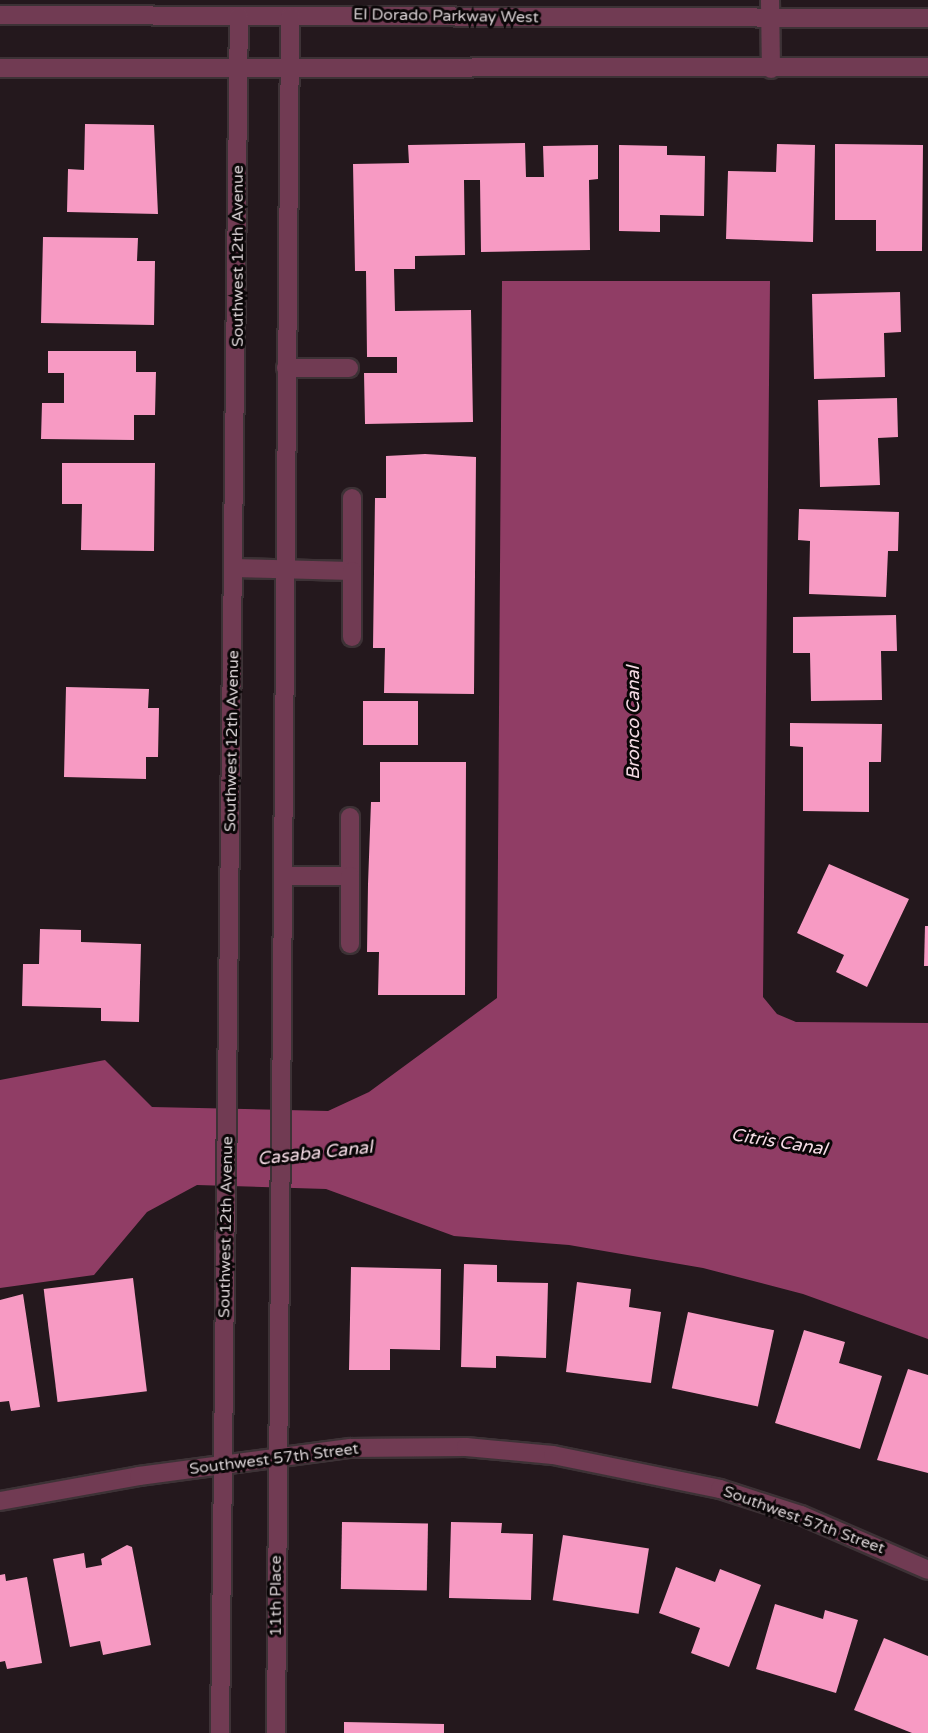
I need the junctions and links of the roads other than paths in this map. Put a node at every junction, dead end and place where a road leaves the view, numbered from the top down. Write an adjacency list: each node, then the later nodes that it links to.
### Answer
1 (770, 0): 6 (street)
2 (0, 15): 3 (street, El Dorado Parkway West)
3 (239, 16): 4 (street, El Dorado Parkway West); 10 (street, Southwest 12th Avenue)
4 (290, 16): 6 (street, El Dorado Parkway West); 9 (street)
5 (928, 18): 6 (street, El Dorado Parkway West)
6 (771, 20): 11 (street)
7 (928, 67): 11 (street)
8 (0, 68): 10 (street)
9 (291, 68): 10 (street); 11 (street); 12 (street)
10 (239, 69): 15 (street, Southwest 12th Avenue)
11 (771, 69)
12 (286, 368): 13 (street); 16 (street)
13 (349, 368)
14 (352, 498): 17 (street)
15 (234, 568): 16 (street); 24 (street, Southwest 12th Avenue)
16 (286, 570): 17 (street); 20 (street)
17 (352, 571): 18 (street)
18 (352, 637)
19 (350, 817): 21 (street)
20 (284, 876): 21 (street); 23 (street)
21 (350, 876): 22 (street)
22 (350, 944)
23 (275, 1459): 24 (street, Southwest 57th Street); 26 (street, Southwest 57th Street); 28 (street, 11th Place)
24 (222, 1467): 25 (street, Southwest 57th Street); 27 (street)
25 (0, 1501)
26 (928, 1570)
27 (220, 1733)
28 (276, 1733)

